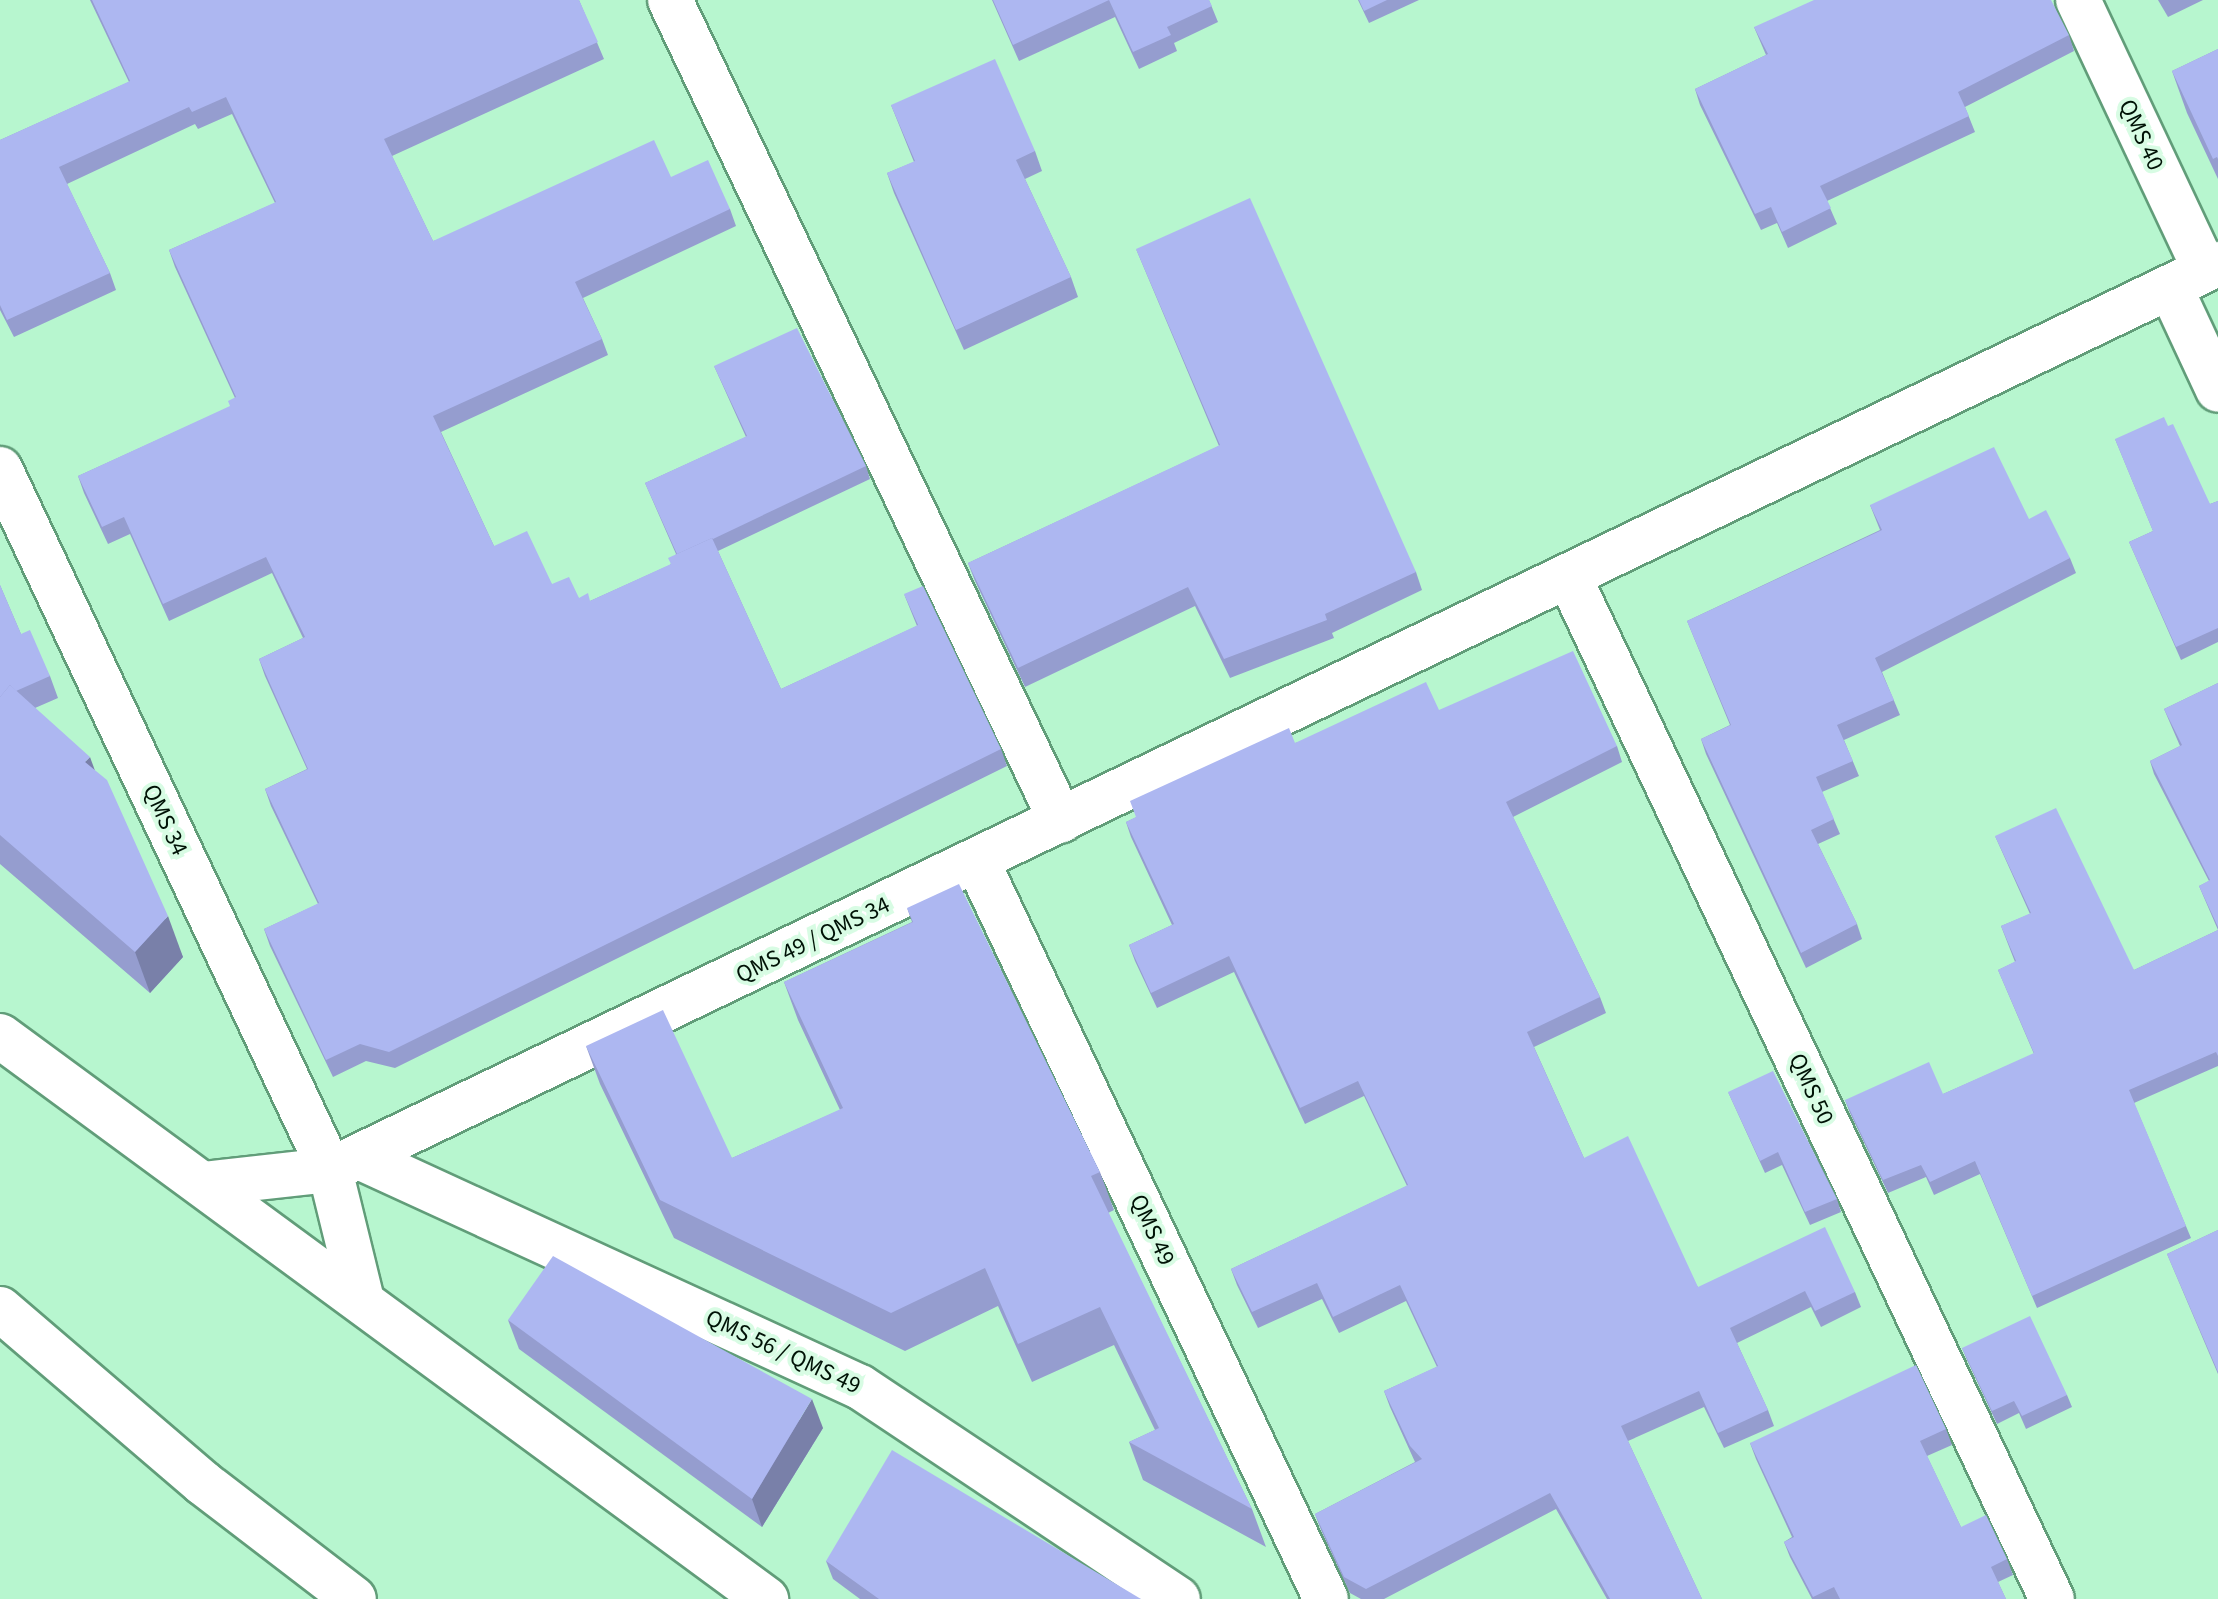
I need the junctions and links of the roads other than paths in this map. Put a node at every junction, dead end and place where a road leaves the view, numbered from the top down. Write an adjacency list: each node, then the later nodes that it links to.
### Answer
1 (670, 0): 7 (street)
2 (2078, 0): 3 (street, QMS 40)
3 (2198, 275): 4 (street, QMS 40); 6 (street, QMS 49 / QMS 34)
4 (2218, 390)
5 (0, 469): 10 (street, QMS 34)
6 (1570, 579): 7 (street, QMS 49 / QMS 34); 18 (street, QMS 50)
7 (1061, 821): 8 (street, QMS 49 / QMS 34)
8 (977, 861): 10 (street, QMS 49 / QMS 34); 17 (street, QMS 49)
9 (0, 1036): 11 (street)
10 (344, 1164): 11 (street); 12 (street, QMS 34); 16 (street, QMS 56 / QMS 49)
11 (203, 1184): 12 (street)
12 (362, 1300): 15 (street)
13 (0, 1309): 14 (street)
14 (354, 1599)
15 (766, 1599)
16 (1178, 1599)
17 (1326, 1599)
18 (2052, 1599)

